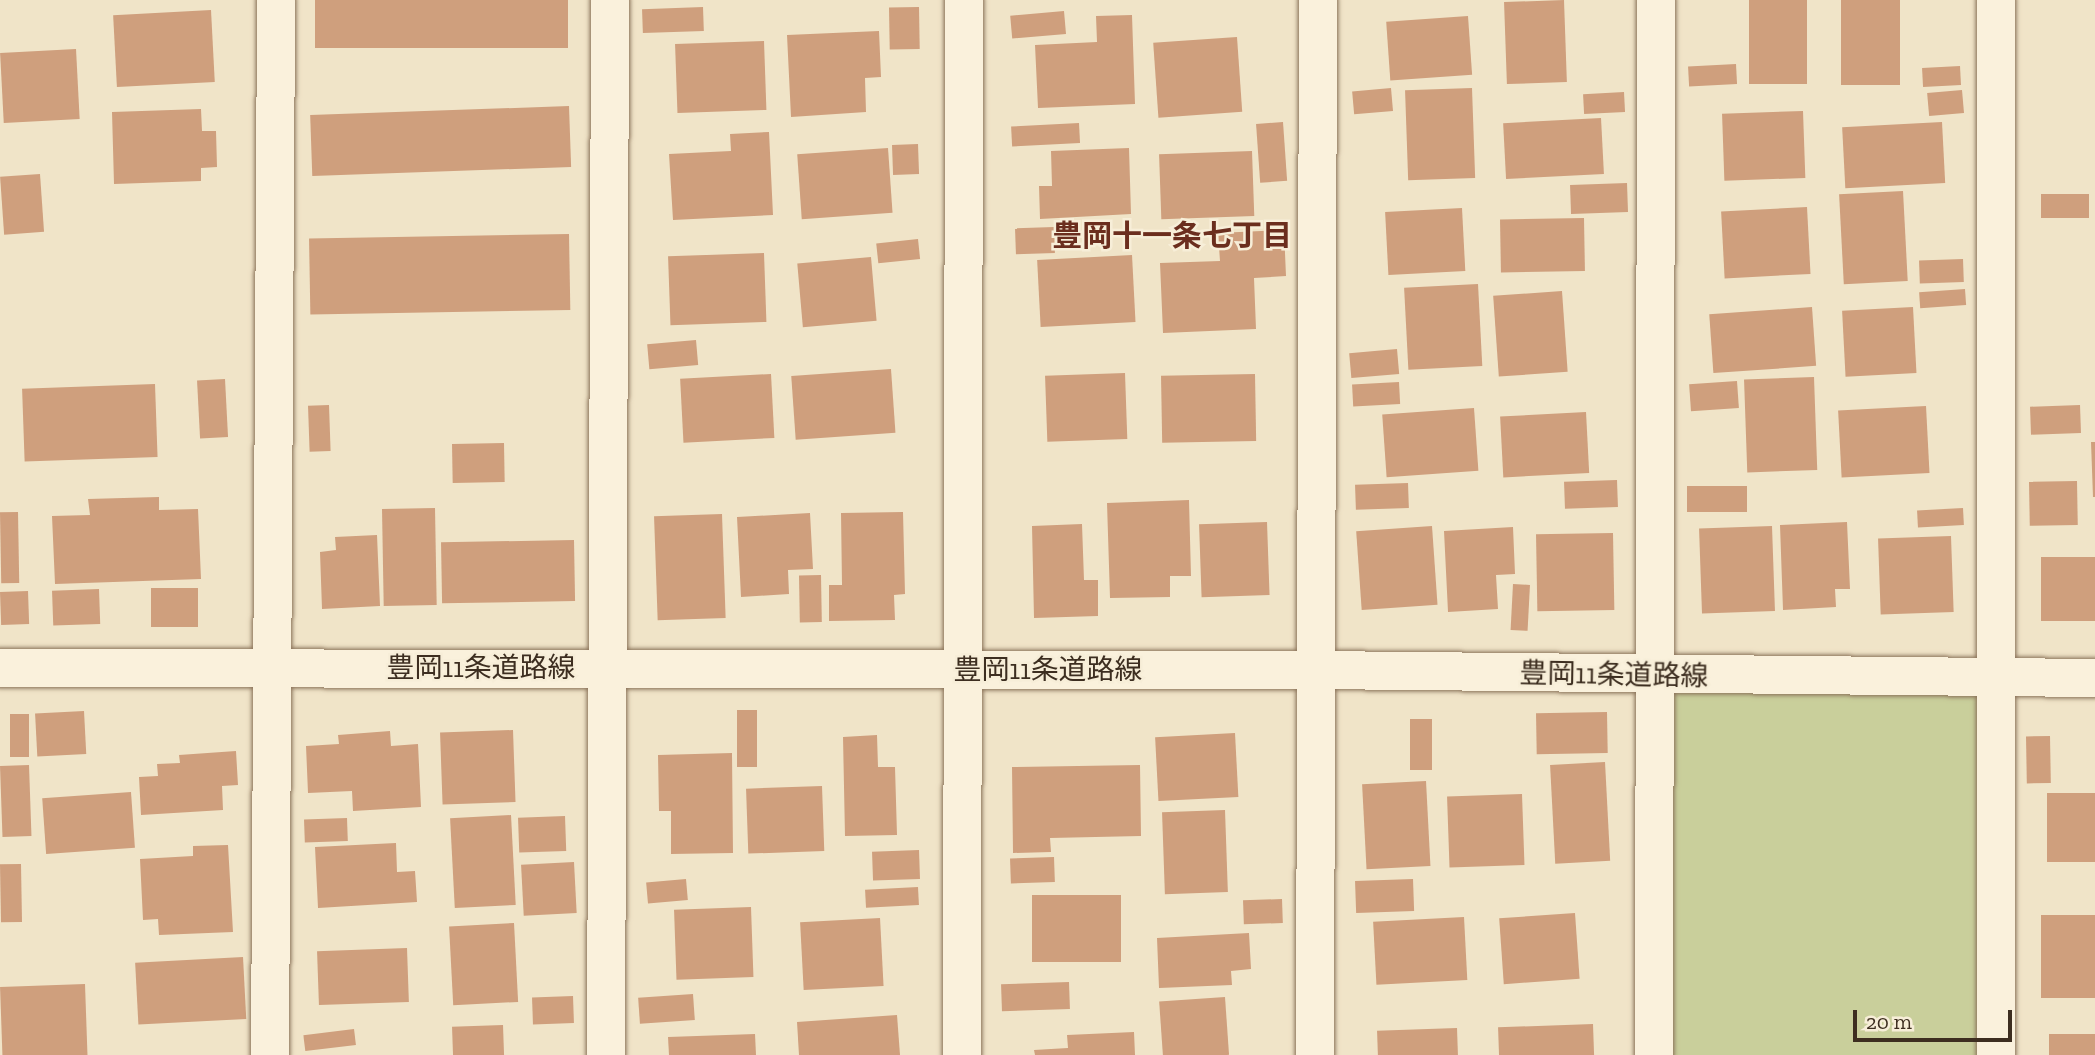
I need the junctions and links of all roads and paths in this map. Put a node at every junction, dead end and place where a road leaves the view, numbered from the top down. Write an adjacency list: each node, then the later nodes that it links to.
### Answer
1 (276, 0): 7 (street)
2 (610, 0): 9 (street)
3 (964, 0): 11 (street)
4 (1318, 0): 10 (street)
5 (1656, 0): 12 (street)
6 (1996, 0): 13 (street)
7 (274, 667): 8 (street, 豊岡11条道路線); 9 (street, 豊岡11条道路線); 15 (street)
8 (0, 668)
9 (608, 668): 11 (street, 豊岡11条道路線); 16 (street)
10 (1316, 670): 11 (street, 豊岡11条道路線); 12 (street, 豊岡11条道路線); 18 (street)
11 (963, 671): 17 (street)
12 (1656, 676): 13 (street, 豊岡11条道路線); 19 (street)
13 (1995, 678): 14 (street, 豊岡11条道路線); 20 (street)
14 (2095, 678)
15 (270, 1055)
16 (606, 1055)
17 (962, 1055)
18 (1315, 1055)
19 (1654, 1055)
20 (1996, 1055)

